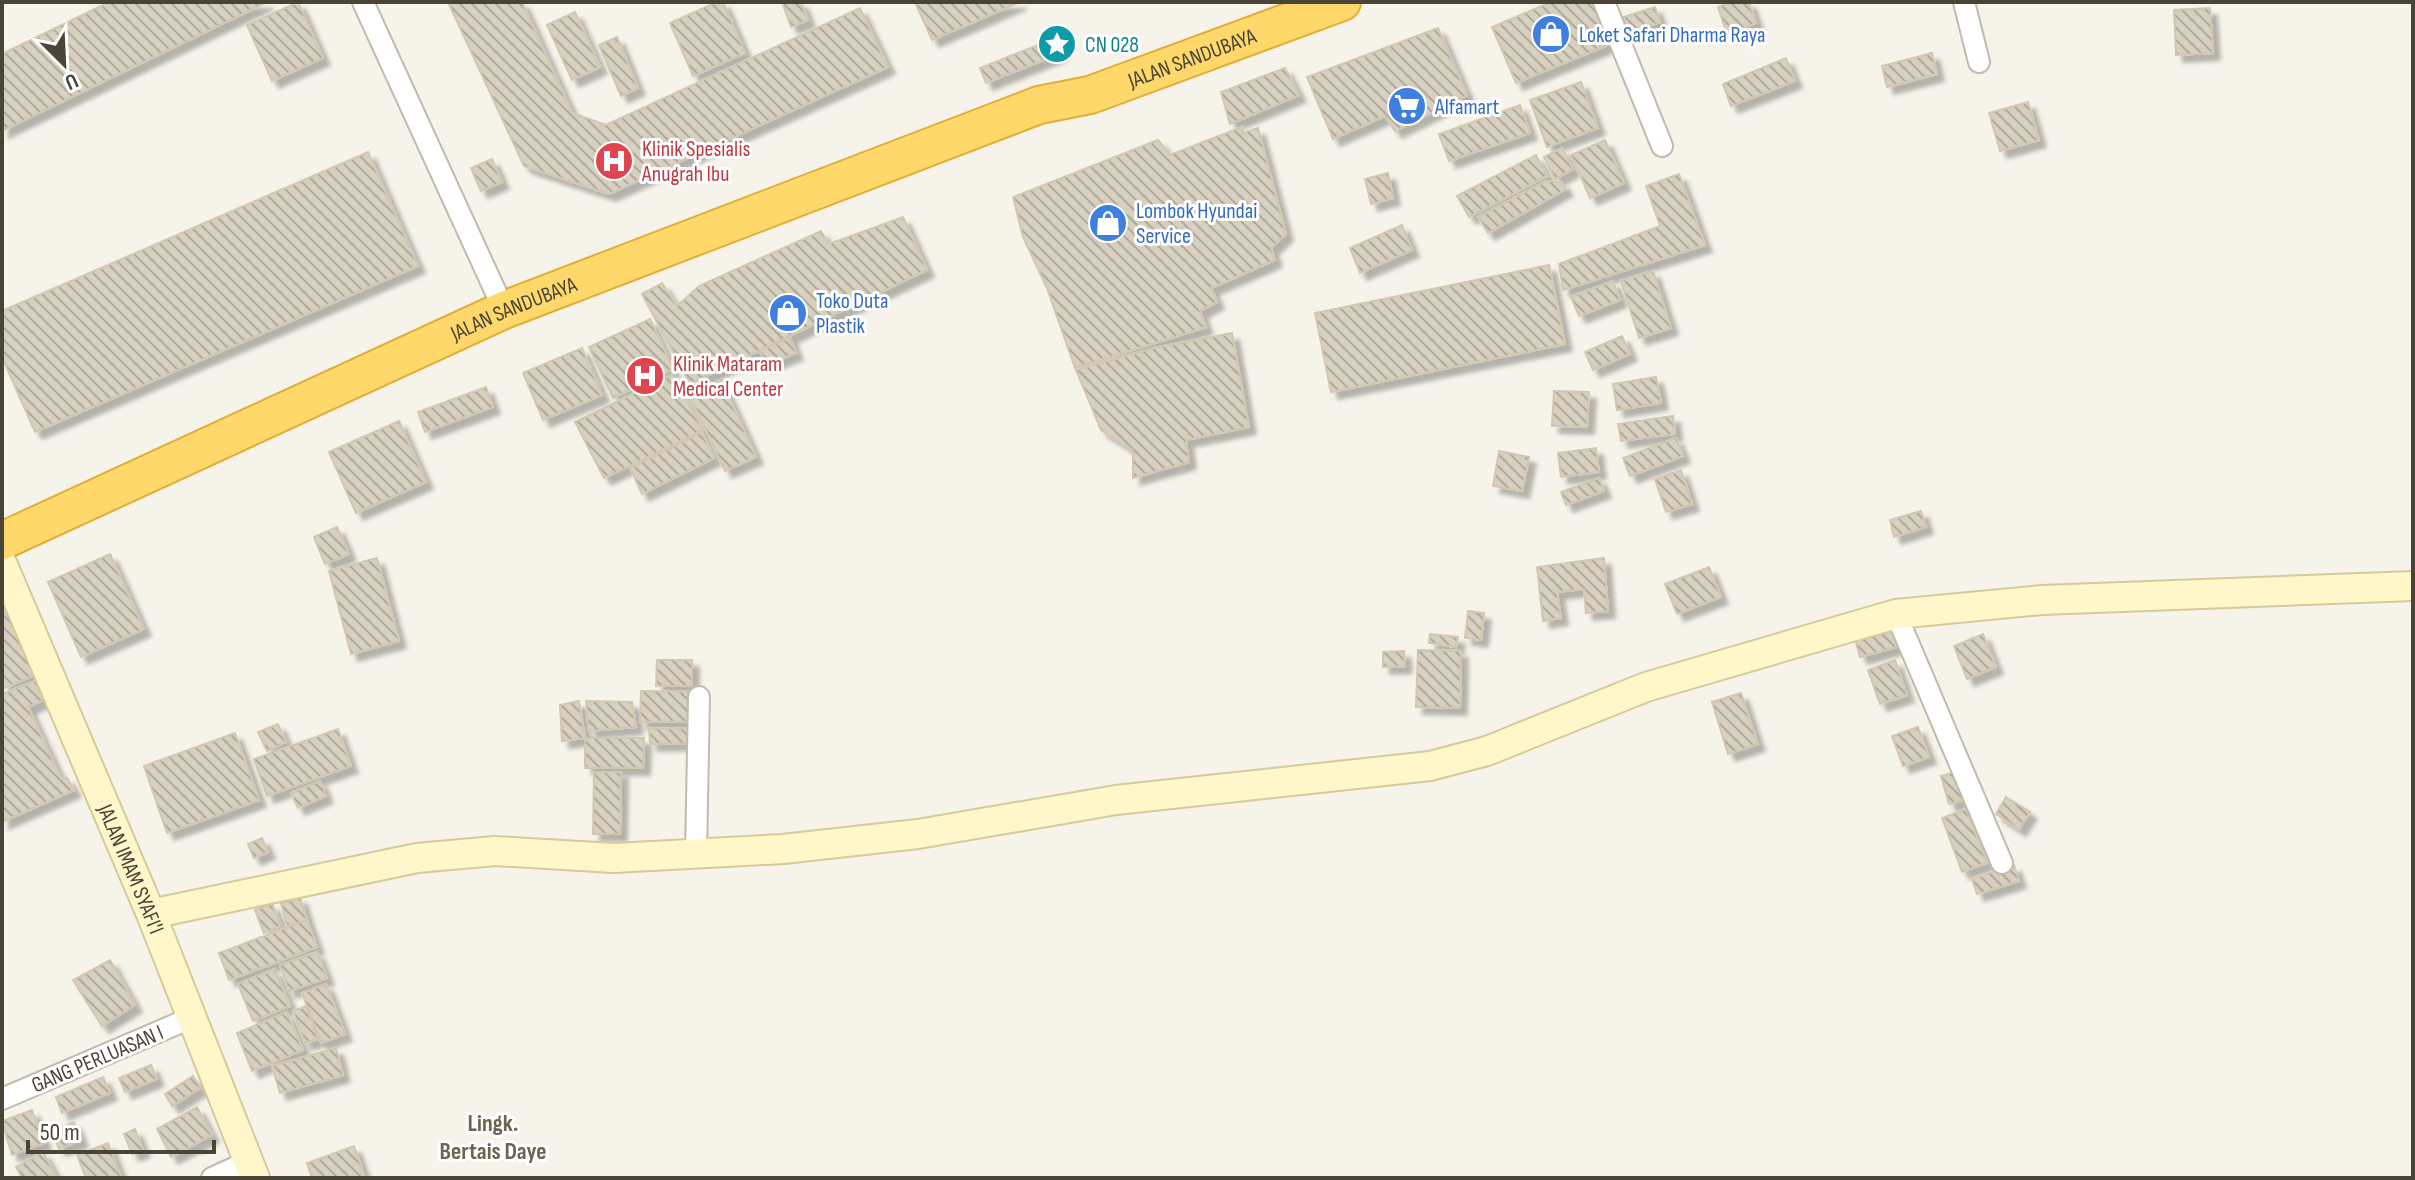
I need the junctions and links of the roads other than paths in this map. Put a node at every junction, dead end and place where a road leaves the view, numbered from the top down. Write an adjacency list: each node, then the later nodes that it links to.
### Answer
1 (363, 2): 9 (street)
2 (1285, 2): 7 (highway, JALAN SANDUBAYA)
3 (1342, 2): 7 (highway, JALAN SANDUBAYA)
4 (1604, 2): 8 (street)
5 (1964, 2): 6 (street)
6 (1979, 62)
7 (1039, 105): 9 (highway, JALAN SANDUBAYA)
8 (1662, 146)
9 (504, 310): 10 (highway, JALAN SANDUBAYA)
10 (2, 541)
11 (2, 563): 17 (street, JALAN IMAM SYAFI'I)
12 (2413, 586): 13 (street)
13 (1896, 614): 15 (street); 16 (street)
14 (699, 697): 15 (street)
15 (696, 855): 17 (street)
16 (2002, 863)
17 (151, 914): 18 (street, JALAN IMAM SYAFI'I)
18 (193, 1017): 19 (street, GANG PERLUASAN I); 20 (street, JALAN IMAM SYAFI'I)
19 (2, 1099)
20 (252, 1170): 21 (street)
21 (212, 1178)

